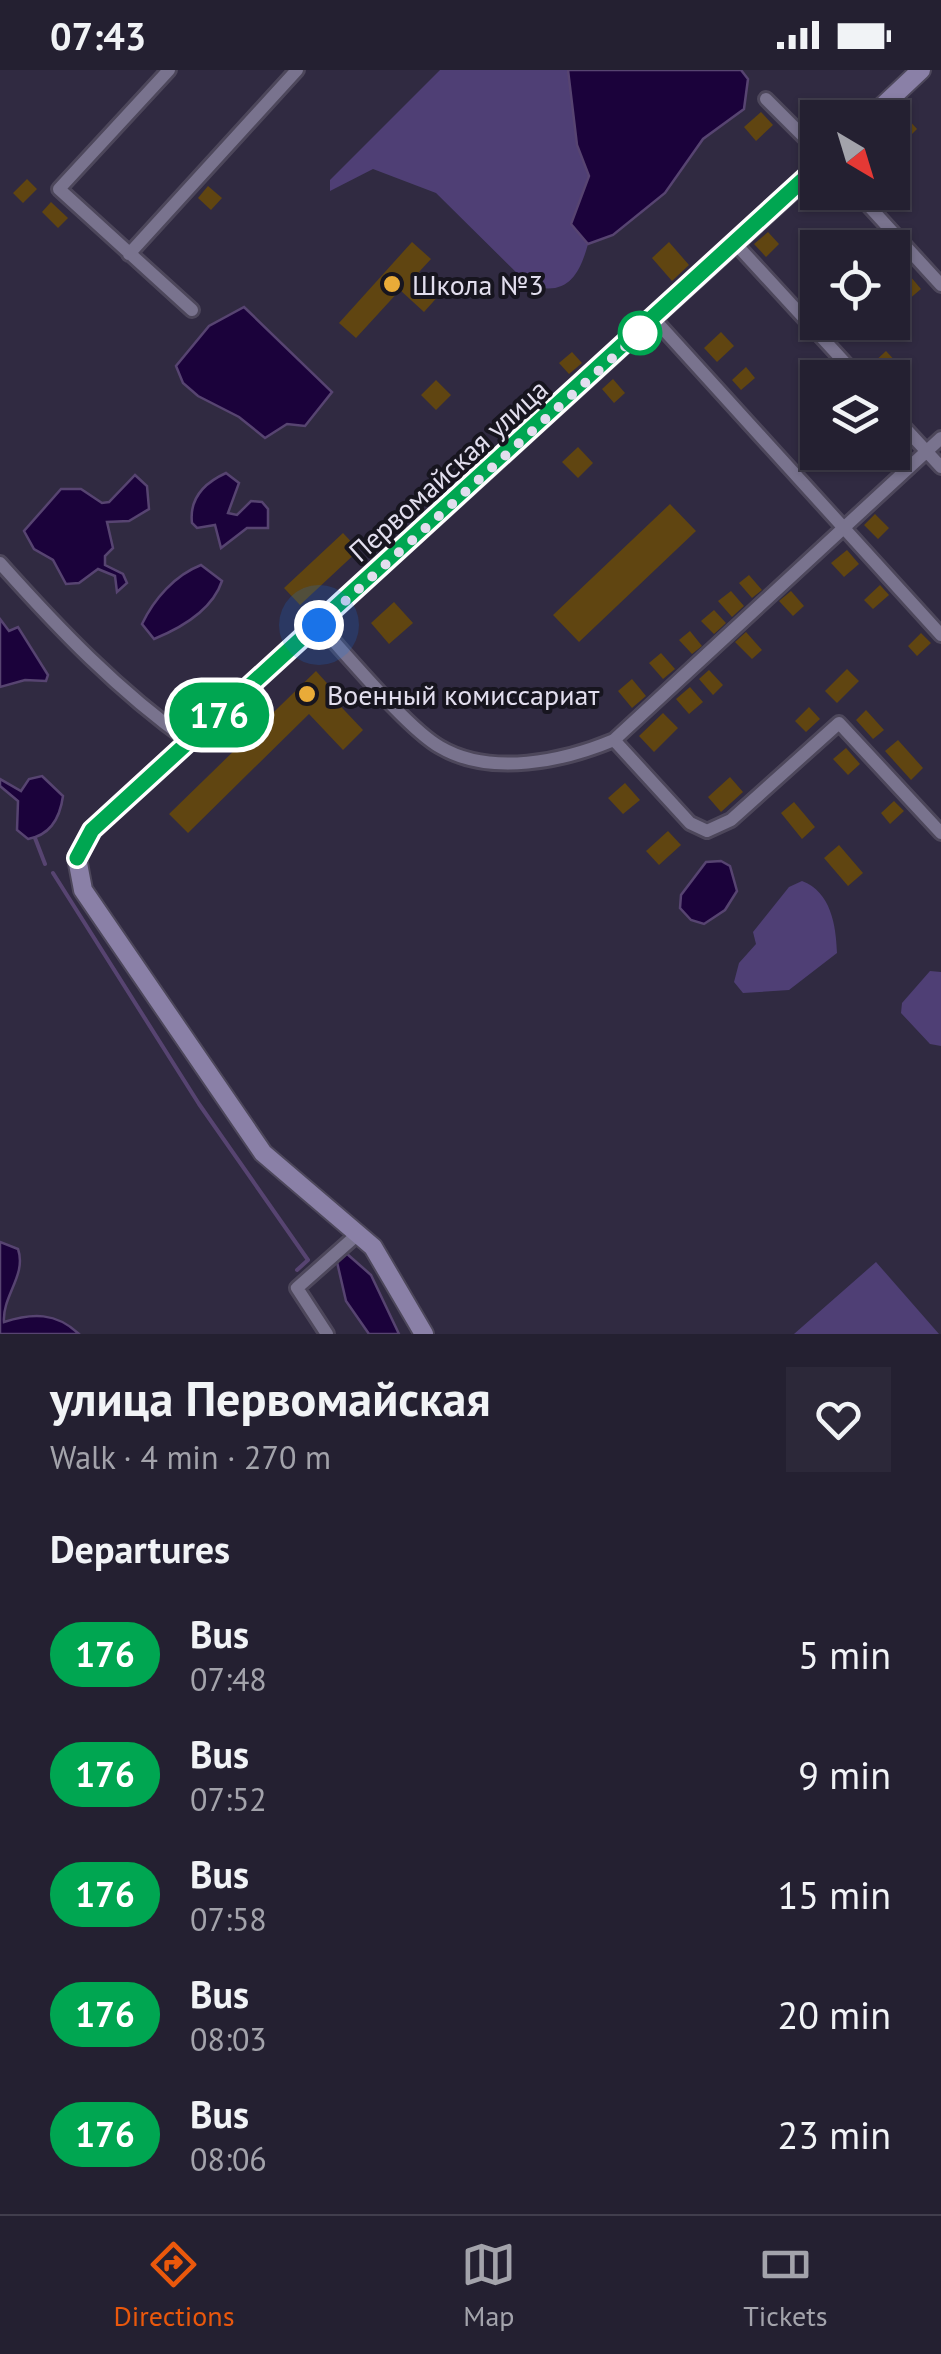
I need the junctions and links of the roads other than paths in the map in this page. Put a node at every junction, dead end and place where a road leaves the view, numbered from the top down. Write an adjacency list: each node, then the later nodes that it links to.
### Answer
1 (169, 70): 10 (street)
2 (298, 70): 10 (street)
3 (921, 70): 5 (street)
4 (766, 99): 6 (street)
5 (889, 100)
6 (800, 133)
7 (800, 182): 9 (street, Первомайская улица)
8 (872, 210): 11 (street)
9 (734, 242): 13 (street, Первомайская улица); 14 (street)
10 (129, 254): 12 (street)
11 (941, 285)
12 (192, 310)
13 (655, 320): 19 (street); 21 (street, Первомайская улица)
14 (842, 360)
15 (910, 434): 17 (street)
16 (941, 438): 17 (street)
17 (927, 452): 18 (street); 19 (street)
18 (941, 467)
19 (844, 532): 22 (street); 23 (street)
20 (0, 563): 24 (street)
21 (319, 625): 23 (street); 24 (street, Первомайская улица)
22 (941, 636)
23 (614, 740): 25 (street)
24 (190, 742): 26 (street, Первомайская улица)
25 (941, 833)
26 (358, 1232): 27 (street); 28 (street)
27 (326, 1334)
28 (424, 1334)

